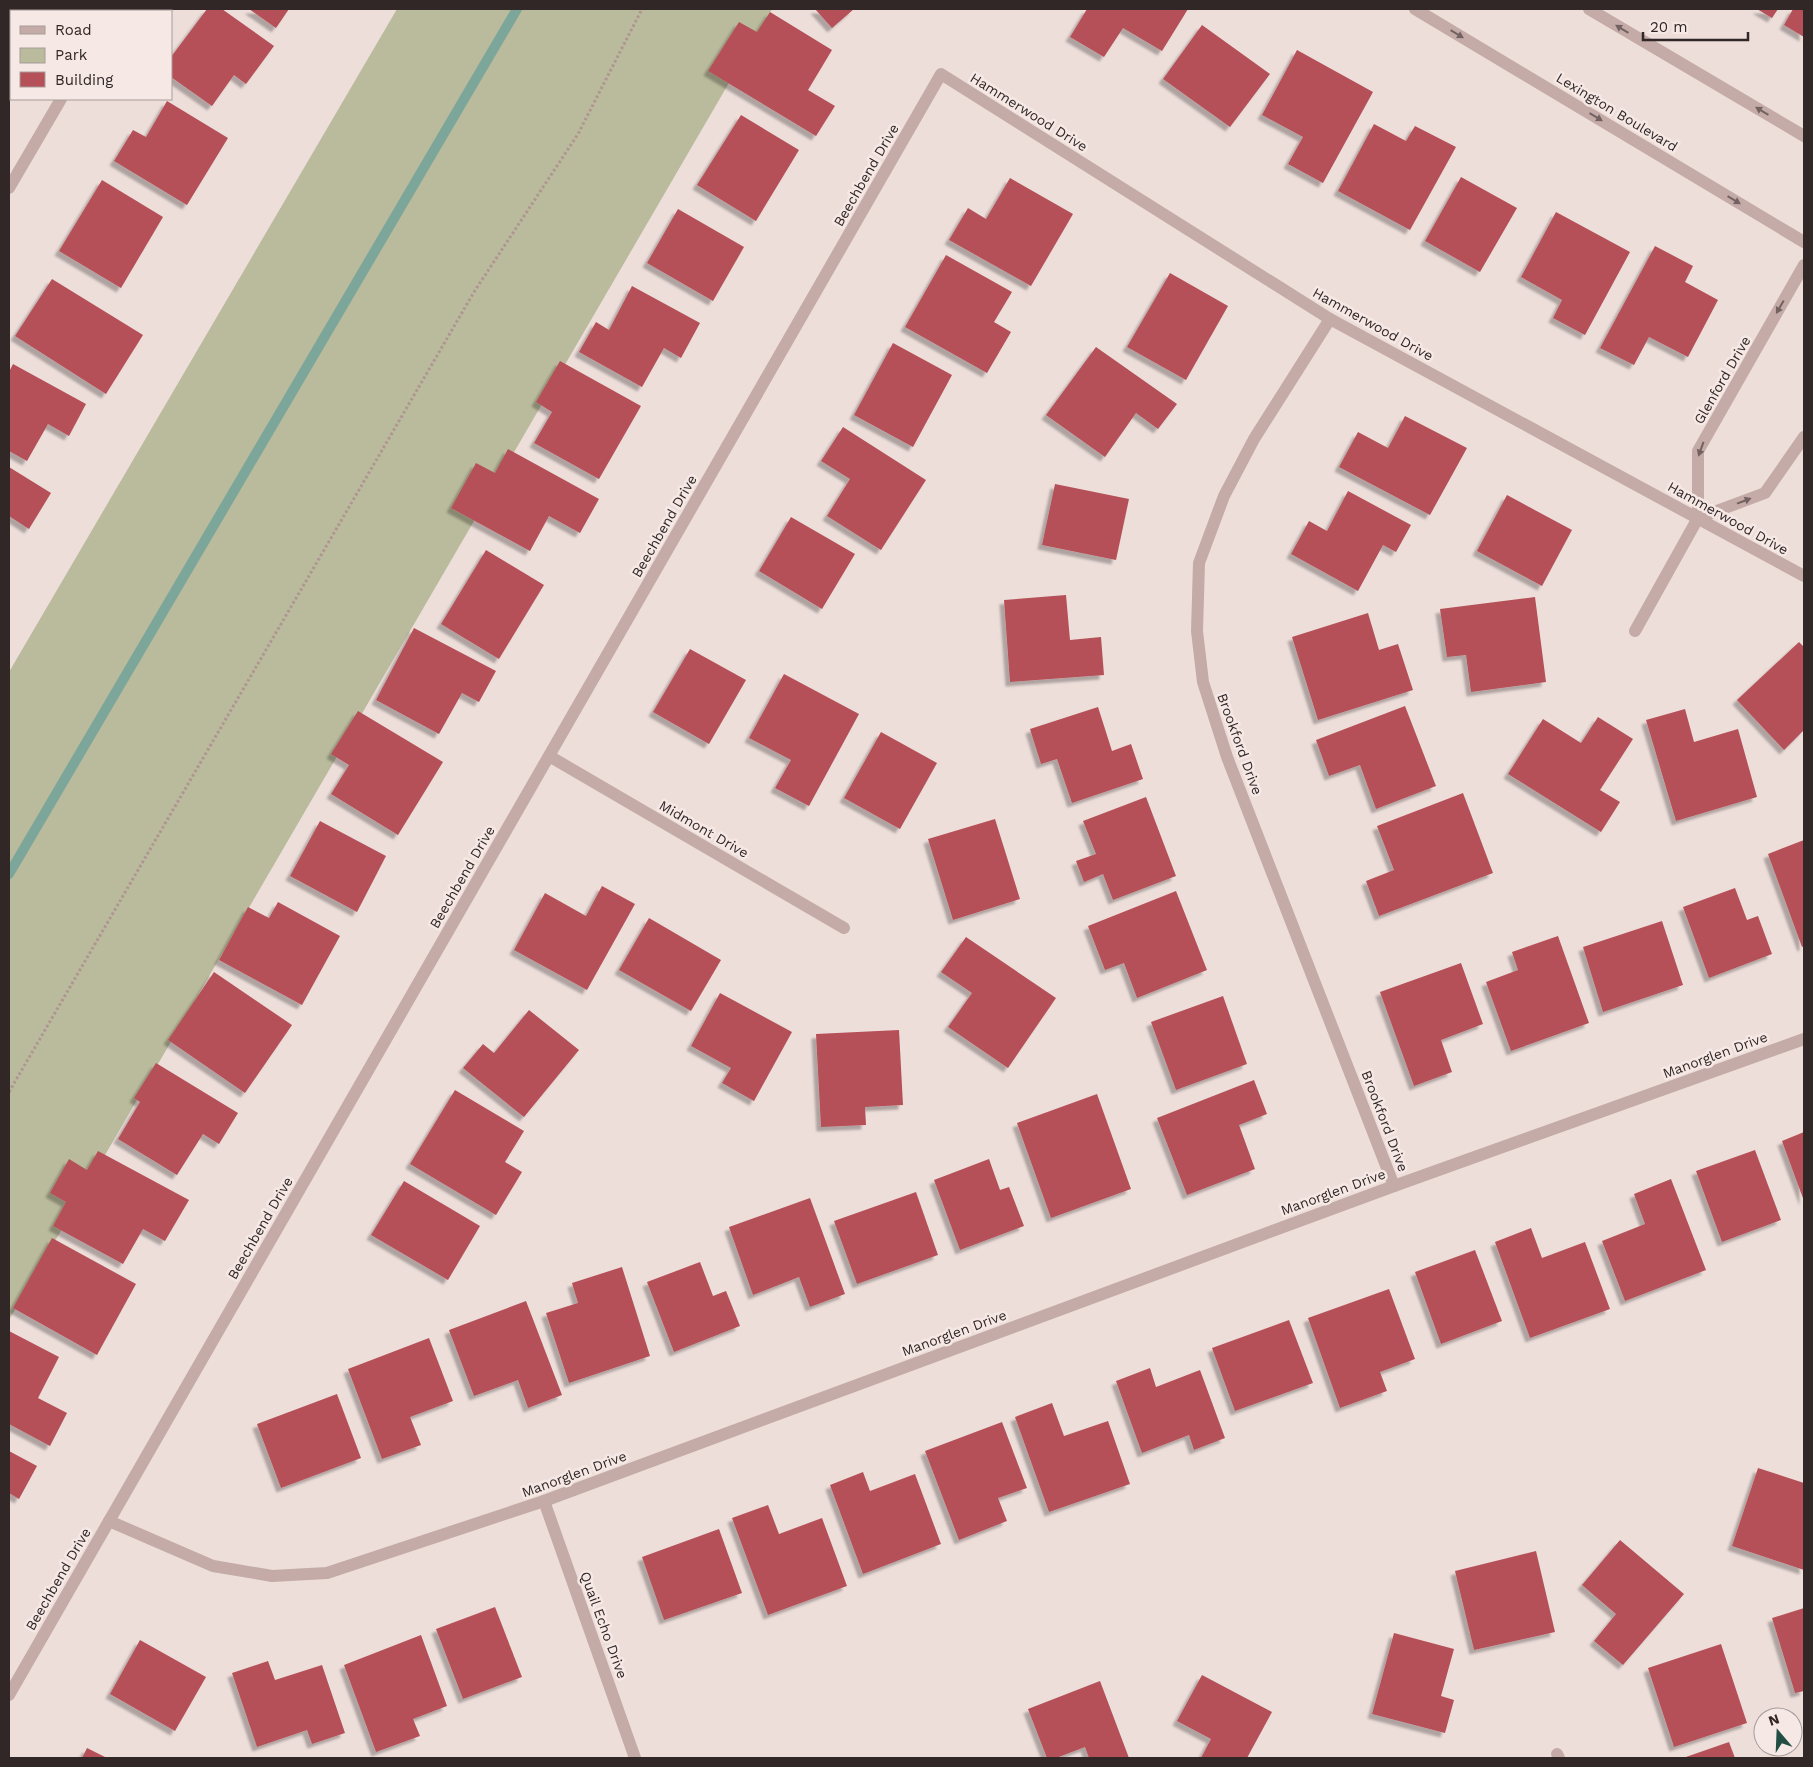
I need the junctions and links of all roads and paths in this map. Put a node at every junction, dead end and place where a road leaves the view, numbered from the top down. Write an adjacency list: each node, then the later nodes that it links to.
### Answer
1 (642, 9): 18 (path)
2 (1415, 9): 8 (street, Lexington Boulevard, one-way to 8)
3 (1589, 9): 6 (street, one-way to 3)
4 (941, 74): 10 (street, Hammerwood Drive); 15 (street, Beechbend Drive)
5 (60, 100): 7 (street)
6 (1804, 136)
7 (9, 188)
8 (1804, 242)
9 (1804, 264): 12 (street, Glenford Drive, one-way to 12)
10 (1330, 319): 12 (street, Hammerwood Drive); 19 (street, Brookford Drive)
11 (1804, 437): 12 (street, one-way to 11)
12 (1698, 518): 13 (street, Hammerwood Drive); 14 (street, Glenford Drive)
13 (1804, 576)
14 (1635, 631)
15 (549, 756): 16 (street, Midmont Drive); 21 (street, Beechbend Drive)
16 (844, 928)
17 (1804, 1039): 19 (street, Manorglen Drive)
18 (9, 1092)
19 (1394, 1186): 20 (street, Manorglen Drive)
20 (544, 1502): 21 (street, Manorglen Drive); 23 (street, Quail Echo Drive)
21 (109, 1521): 22 (street, Beechbend Drive)
22 (9, 1695)
23 (635, 1758)

